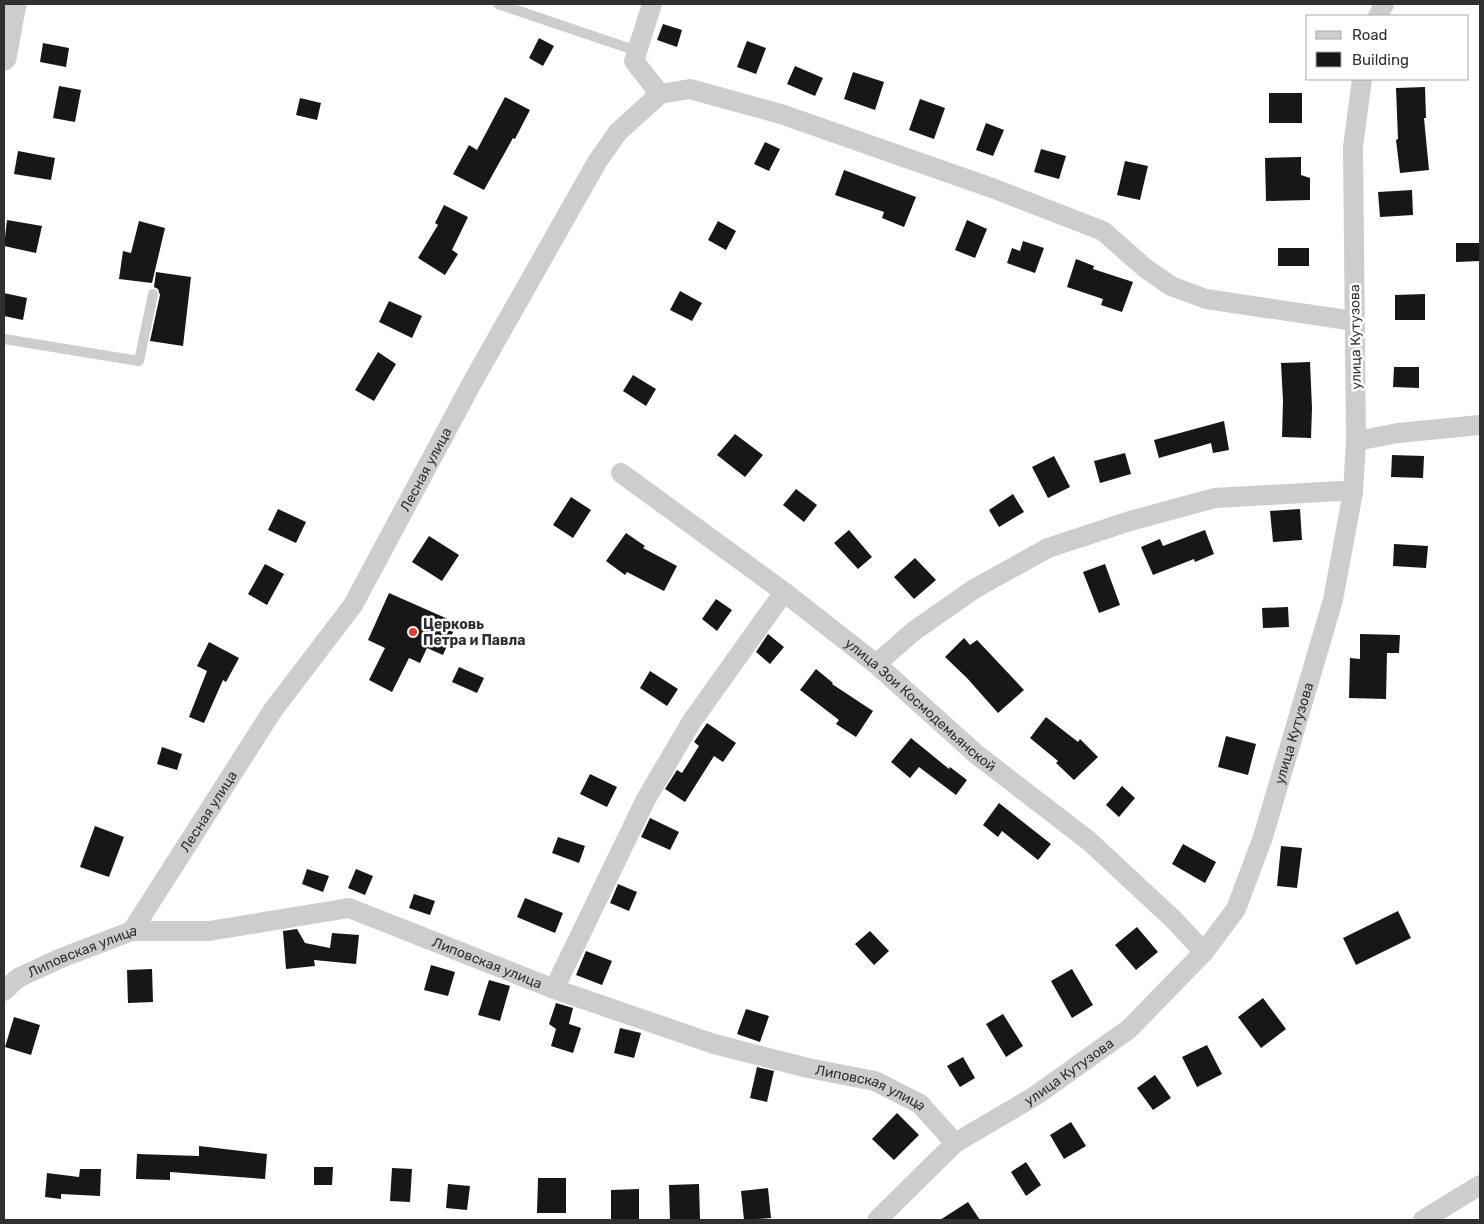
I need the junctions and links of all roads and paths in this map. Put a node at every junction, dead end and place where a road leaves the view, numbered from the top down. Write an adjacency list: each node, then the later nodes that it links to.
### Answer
1 (14, 4): 5 (street)
2 (498, 4): 4 (lane)
3 (652, 4): 4 (street)
4 (637, 51): 7 (street)
5 (4, 58)
6 (1362, 80): 9 (street, улица Кутузова)
7 (660, 94): 9 (street); 17 (street, Лесная улица)
8 (153, 294): 10 (lane)
9 (1354, 321): 12 (street, улица Кутузова)
10 (4, 339)
11 (1480, 425): 12 (street)
12 (1356, 441): 14 (street, улица Кутузова)
13 (621, 474): 15 (street, улица Зои Космодемьянской)
14 (1353, 492): 16 (street); 18 (street, улица Кутузова)
15 (784, 592): 16 (street, улица Зои Космодемьянской); 19 (street)
16 (876, 664): 18 (street, улица Зои Космодемьянской)
17 (132, 931): 19 (street, Липовская улица); 20 (street, Липовская улица)
18 (1204, 952): 21 (street, улица Кутузова)
19 (554, 989): 21 (street, Липовская улица)
20 (4, 991)
21 (955, 1143): 23 (street, улица Кутузова)
22 (1480, 1185): 24 (street)
23 (877, 1220)
24 (1423, 1220)

